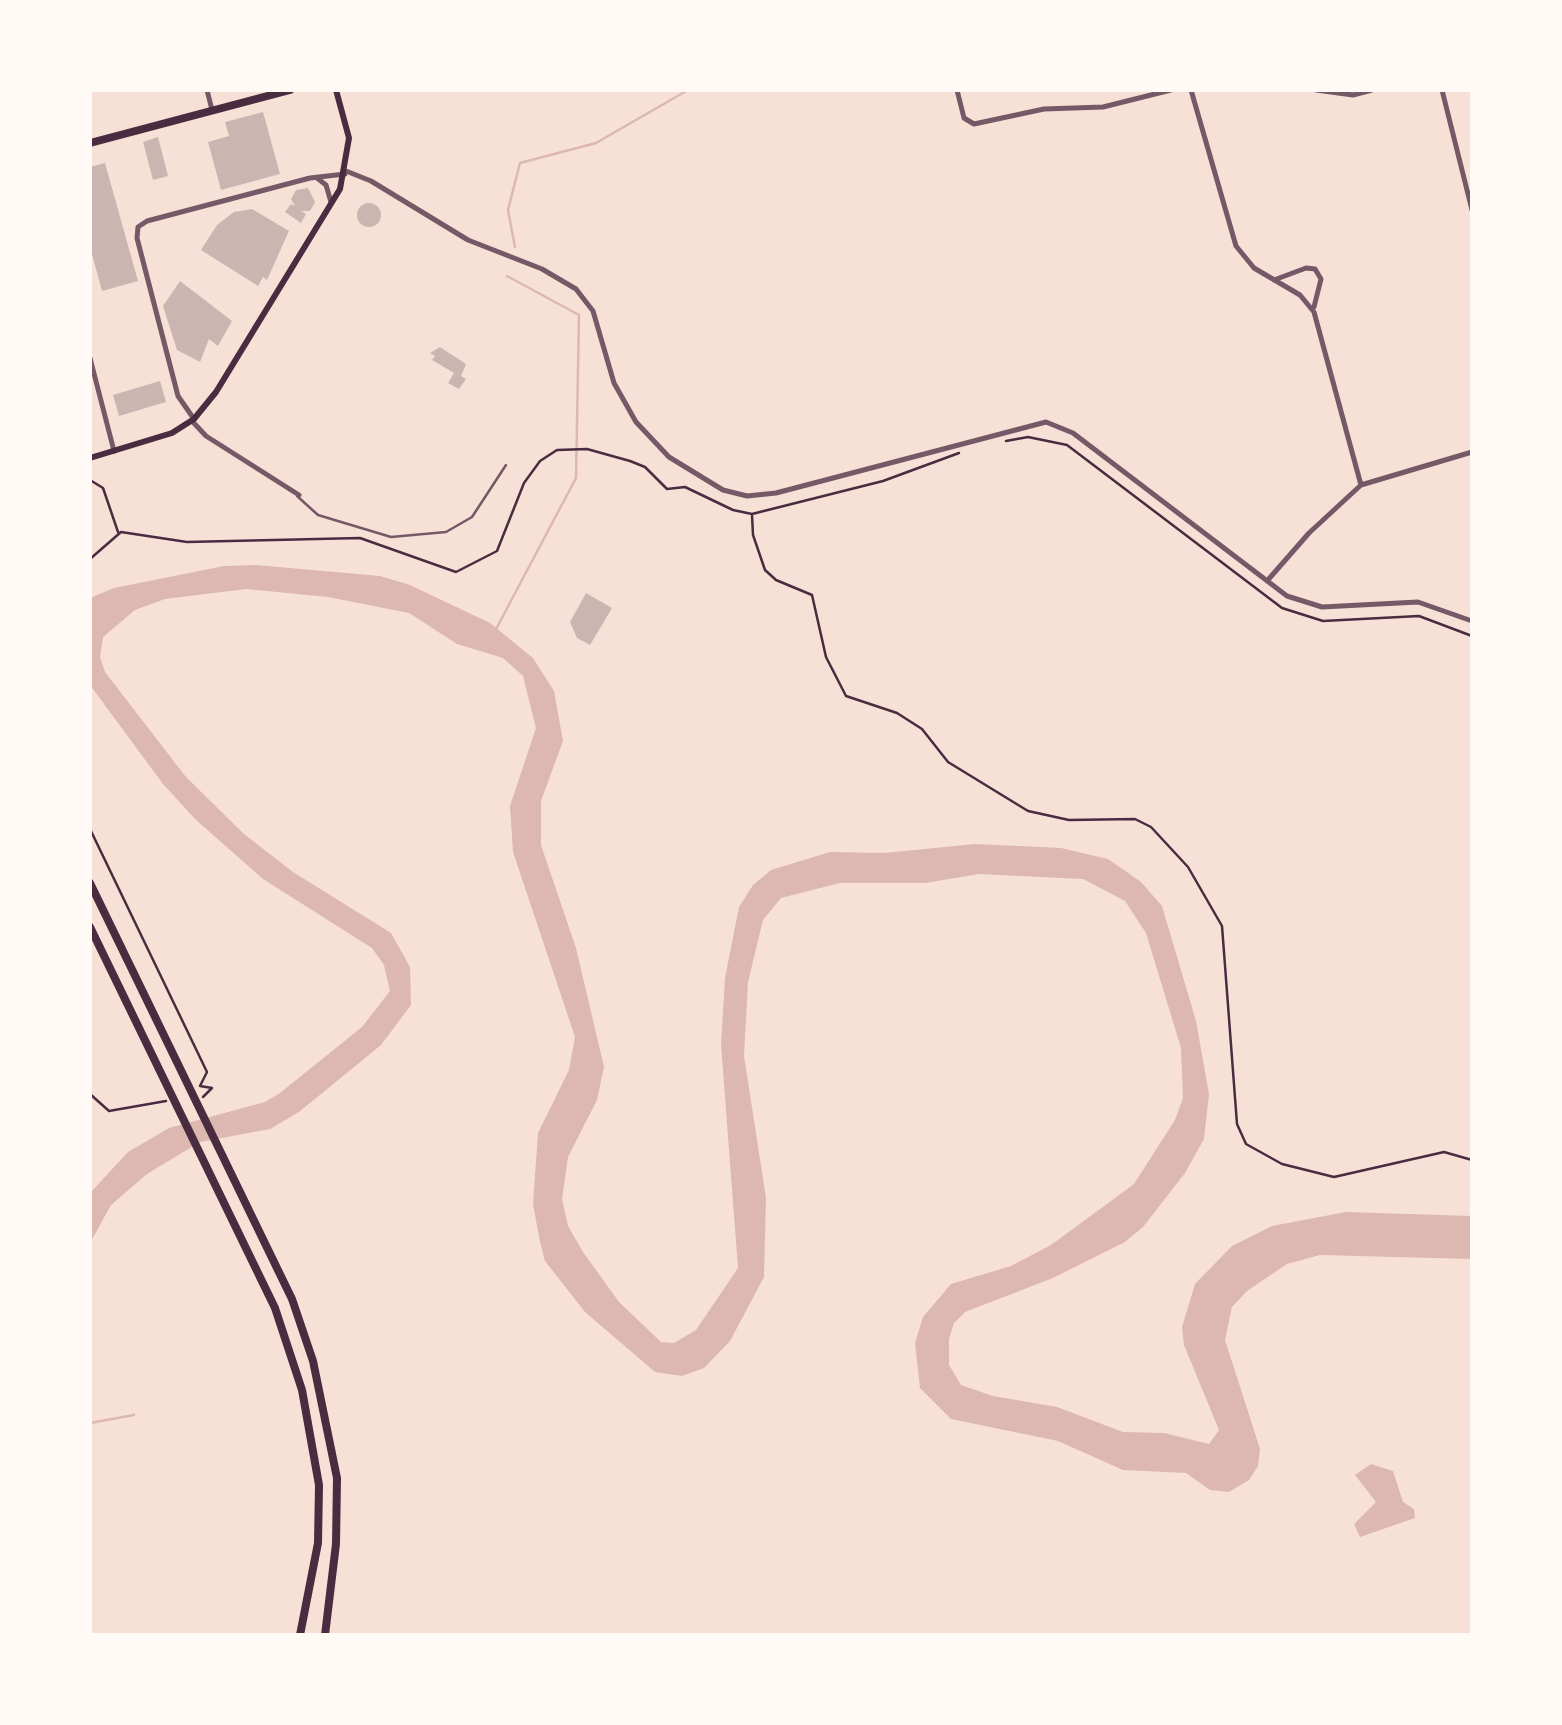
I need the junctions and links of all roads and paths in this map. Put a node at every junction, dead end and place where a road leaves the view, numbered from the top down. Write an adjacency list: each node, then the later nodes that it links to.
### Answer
1 (207, 90): 11 (street)
2 (290, 90): 10 (highway)
3 (336, 90): 13 (main road)
4 (957, 90): 5 (street)
5 (1171, 90)
6 (1192, 90): 17 (street)
7 (1316, 90): 8 (street)
8 (1372, 90)
9 (1442, 90): 16 (street)
10 (272, 92): 11 (highway)
11 (212, 110): 12 (highway)
12 (90, 143)
13 (346, 173): 14 (street); 15 (main road); 33 (street)
14 (314, 178): 15 (street); 20 (street)
15 (332, 206): 20 (main road)
16 (1472, 210)
17 (1272, 280): 18 (street); 18 (street)
18 (1315, 314): 29 (street)
19 (90, 358): 24 (street)
20 (193, 420): 24 (main road); 30 (street)
21 (1000, 442): 35 (path)
22 (566, 448): 31 (path)
23 (970, 449): 31 (path)
24 (114, 451): 26 (main road)
25 (1472, 452): 29 (street)
26 (90, 458)
27 (506, 464): 30 (lane)
28 (90, 480): 32 (path)
29 (1361, 485): 33 (street)
30 (296, 493)
31 (752, 514): 42 (path)
32 (90, 558)
33 (1267, 581): 34 (street)
34 (1472, 621)
35 (1472, 636)
36 (90, 829): 39 (path)
37 (90, 883): 44 (highway)
38 (90, 928): 43 (highway)
39 (200, 1086)
40 (90, 1094): 41 (path)
41 (181, 1096)
42 (1472, 1160)
43 (310, 1589): 44 (highway); 45 (highway)
44 (332, 1593): 46 (highway)
45 (300, 1635)
46 (325, 1635)

